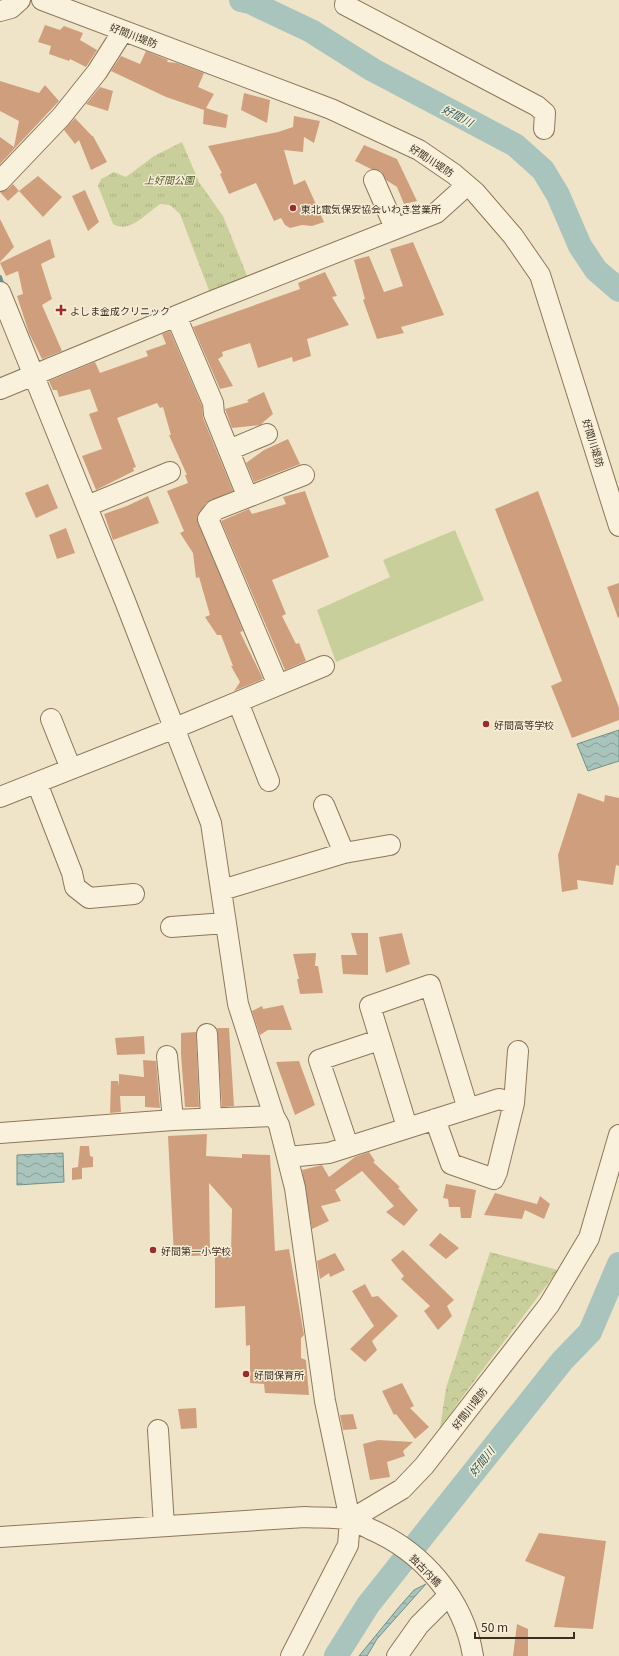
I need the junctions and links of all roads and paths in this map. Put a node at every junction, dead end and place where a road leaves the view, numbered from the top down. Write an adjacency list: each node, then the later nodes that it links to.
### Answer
1 (20, 0): 4 (street)
2 (42, 0): 5 (street, 好間川堤防)
3 (346, 0): 6 (street)
4 (0, 11)
5 (123, 31): 8 (street); 9 (street, 好間川堤防)
6 (544, 129)
7 (374, 180): 11 (street)
8 (0, 181)
9 (466, 186): 10 (street, 好間川堤防); 11 (street)
10 (496, 216): 14 (street); 23 (street, 好間川堤防)
11 (395, 228): 13 (street)
12 (0, 292): 15 (street)
13 (176, 316): 15 (street); 18 (street)
14 (542, 322)
15 (32, 375): 16 (street); 22 (street)
16 (0, 389)
17 (267, 434): 18 (street)
18 (229, 450): 21 (street)
19 (170, 472): 22 (street)
20 (304, 474): 25 (street)
21 (246, 493)
22 (86, 506): 28 (street)
23 (619, 526)
24 (324, 666): 25 (street)
25 (278, 685): 26 (street)
26 (238, 702): 28 (street); 30 (street)
27 (52, 719): 29 (street)
28 (175, 728): 29 (street); 36 (street)
29 (71, 769): 31 (street)
30 (269, 781)
31 (37, 783): 32 (street); 37 (street)
32 (0, 797)
33 (324, 805): 35 (street)
34 (390, 845): 35 (street)
35 (344, 853): 36 (street)
36 (225, 889): 38 (street)
37 (134, 894)
38 (226, 923): 39 (street); 46 (street)
39 (171, 927)
40 (207, 1034): 47 (street)
41 (379, 1040): 45 (street); 50 (street); 53 (street)
42 (518, 1051): 44 (street)
43 (167, 1056): 49 (street)
44 (514, 1103): 45 (street); 48 (street)
45 (468, 1108): 48 (street)
46 (274, 1116): 47 (street); 54 (street)
47 (211, 1118): 49 (street)
48 (435, 1119): 50 (street)
49 (173, 1120): 51 (street)
50 (407, 1127): 53 (street)
51 (0, 1133)
52 (619, 1135): 56 (street, 好間川堤防)
53 (348, 1146): 54 (street)
54 (288, 1157): 56 (street)
55 (158, 1430): 57 (street)
56 (357, 1523): 57 (street); 59 (street, 独古内橋); 60 (street)
57 (164, 1526): 58 (street)
58 (0, 1537)
59 (448, 1593): 61 (street); 62 (street, 独古内橋)
60 (290, 1656)
61 (397, 1656)
62 (473, 1656)

